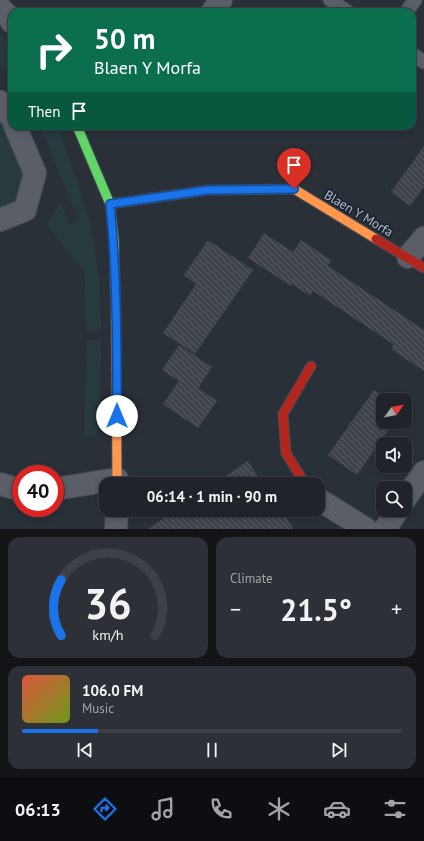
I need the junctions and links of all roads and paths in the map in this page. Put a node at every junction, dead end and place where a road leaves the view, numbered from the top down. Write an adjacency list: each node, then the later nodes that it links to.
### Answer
1 (330, 0): 3 (lane)
2 (0, 8): 4 (street)
3 (342, 8)
4 (8, 16)
5 (0, 102): 6 (street)
6 (8, 113)
7 (18, 130): 10 (street)
8 (79, 130): 9 (street)
9 (110, 204): 12 (street, Blaen Y Morfa); 15 (street)
10 (0, 220)
11 (424, 238): 12 (street)
12 (416, 262)
13 (311, 366): 16 (street)
14 (424, 472): 21 (street)
15 (117, 477)
16 (301, 477)
17 (99, 483): 20 (street)
18 (0, 484): 19 (street)
19 (12, 487)
20 (64, 488)
21 (412, 489)
22 (325, 503): 26 (street)
23 (117, 517): 25 (street)
24 (393, 517): 27 (street)
25 (116, 529)
26 (366, 529)
27 (384, 529)

